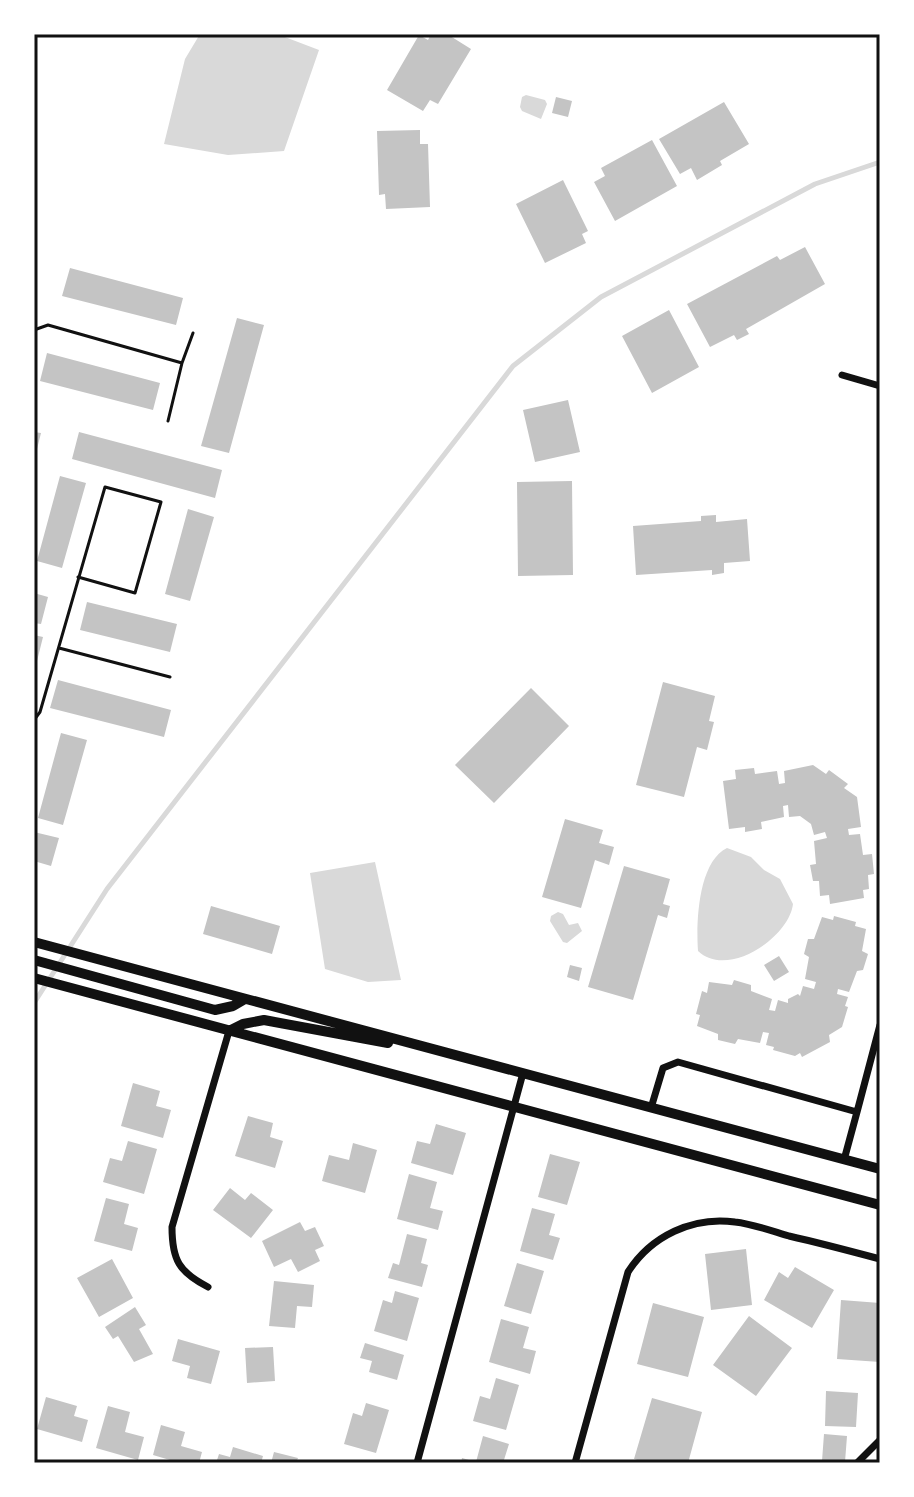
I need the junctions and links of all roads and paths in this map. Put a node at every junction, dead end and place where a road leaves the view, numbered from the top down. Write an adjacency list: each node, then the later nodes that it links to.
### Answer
1 (34, 330): 3 (lane)
2 (193, 333): 3 (lane)
3 (182, 363): 6 (lane)
4 (842, 375): 5 (street)
5 (880, 386)
6 (168, 421)
7 (78, 577): 7 (lane); 8 (lane)
8 (59, 648): 9 (lane); 10 (lane)
9 (170, 677)
10 (34, 720)
11 (34, 942): 14 (main road)
12 (34, 960): 14 (main road)
13 (34, 978): 16 (main road)
14 (245, 999): 17 (main road)
15 (880, 1025): 21 (street)
16 (229, 1031): 17 (main road); 19 (main road); 26 (street)
17 (465, 1058): 18 (main road)
18 (523, 1073): 19 (street); 20 (main road)
19 (514, 1106): 24 (main road); 28 (street)
20 (651, 1108): 21 (street); 22 (main road)
21 (857, 1112): 22 (street)
22 (844, 1160): 23 (main road)
23 (880, 1169)
24 (880, 1205)
25 (880, 1259): 29 (street)
26 (208, 1287)
27 (880, 1440): 30 (street)
28 (417, 1463)
29 (575, 1463)
30 (857, 1463)

